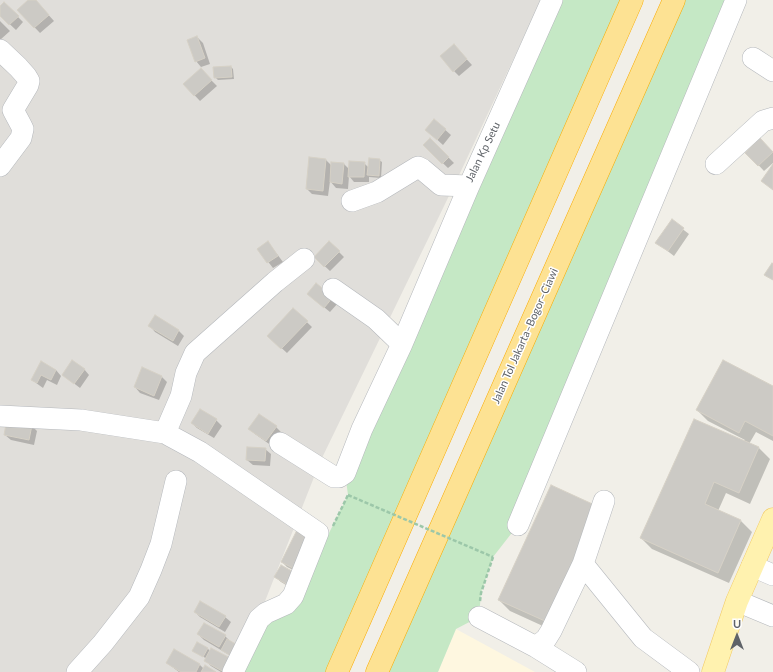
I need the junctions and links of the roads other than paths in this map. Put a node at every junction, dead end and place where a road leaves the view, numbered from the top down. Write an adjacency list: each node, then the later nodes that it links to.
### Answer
1 (552, 0): 11 (street, Jalan Kp Setu)
2 (632, 0): 32 (highway)
3 (674, 0): 33 (highway, Jalan Tol Jakarta–Bogor–Ciawi)
4 (736, 0): 22 (street)
5 (0, 50): 10 (street)
6 (753, 58): 7 (street)
7 (773, 70)
8 (773, 118): 9 (street)
9 (716, 164)
10 (0, 166)
11 (469, 186): 12 (street, Jalan Kp Setu); 15 (street)
12 (352, 202)
13 (304, 259): 17 (street)
14 (333, 289): 15 (street)
15 (402, 344): 18 (street)
16 (0, 416): 17 (street)
17 (165, 434): 31 (street)
18 (280, 443)
19 (176, 481): 30 (street)
20 (604, 501): 23 (street)
21 (773, 519): 24 (main road)
22 (518, 525)
23 (583, 564): 29 (street); 35 (street)
24 (752, 566): 25 (street); 26 (main road)
25 (773, 575)
26 (737, 601): 27 (street); 36 (main road)
27 (773, 616)
28 (479, 617): 29 (street)
29 (536, 647): 34 (street)
30 (77, 672)
31 (233, 672)
32 (337, 672)
33 (376, 672)
34 (576, 672)
35 (689, 672)
36 (713, 672)

